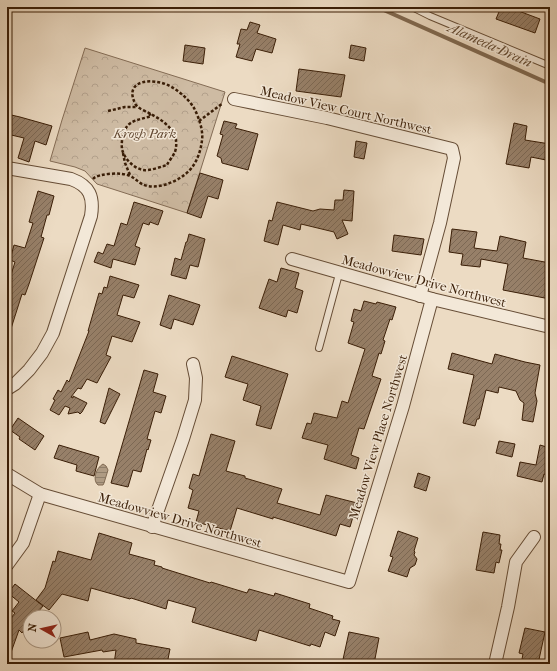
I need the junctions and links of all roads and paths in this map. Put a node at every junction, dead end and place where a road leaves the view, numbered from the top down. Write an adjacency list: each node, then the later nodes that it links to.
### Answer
1 (412, 7): 2 (lane)
2 (550, 66)
3 (234, 99): 7 (path); 14 (street, Meadow View Court Northwest)
4 (138, 107): 5 (path); 6 (path); 7 (path)
5 (108, 111)
6 (149, 113): 8 (path); 8 (path)
7 (199, 121): 10 (path)
8 (122, 148): 10 (path)
9 (7, 168): 11 (street)
10 (130, 175): 11 (path)
11 (85, 186): 19 (street)
12 (292, 259): 13 (street, Meadowview Drive Northwest)
13 (339, 274): 14 (street, Meadowview Drive Northwest); 17 (lane)
14 (420, 296): 15 (street, Meadowview Drive Northwest)
15 (432, 300): 16 (street, Meadowview Drive Northwest); 25 (street, Meadow View Place Northwest)
16 (550, 327)
17 (319, 348)
18 (193, 364): 22 (street)
19 (7, 389)
20 (7, 474): 21 (street, Meadowview Drive Northwest)
21 (40, 494): 22 (street, Meadowview Drive Northwest); 24 (street)
22 (152, 527): 25 (street, Meadowview Drive Northwest)
23 (534, 537): 26 (street)
24 (7, 565)
25 (349, 582)
26 (496, 664)

